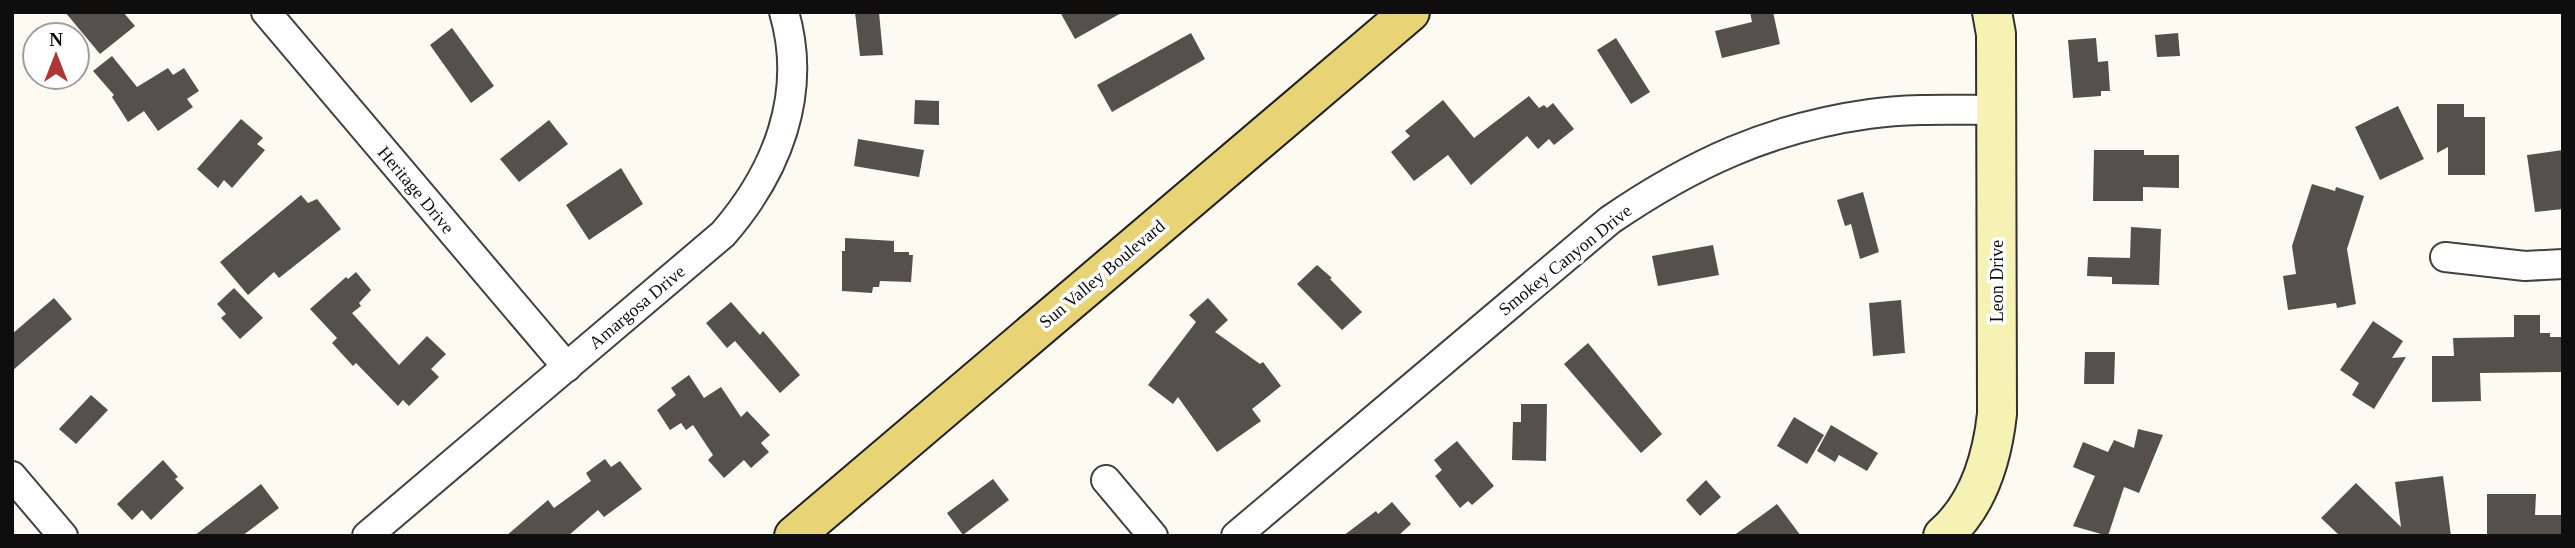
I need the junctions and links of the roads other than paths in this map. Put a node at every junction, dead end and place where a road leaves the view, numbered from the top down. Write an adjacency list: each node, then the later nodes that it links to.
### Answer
1 (266, 12): 8 (street, Heritage Drive)
2 (784, 12): 8 (street, Amargosa Drive)
3 (1410, 12): 13 (main road, Sun Valley Boulevard)
4 (1992, 12): 5 (street, Leon Drive)
5 (1997, 110): 15 (street, Smokey Canyon Drive); 16 (street, Leon Drive)
6 (2445, 257): 7 (street)
7 (2563, 264)
8 (566, 367): 12 (street, Amargosa Drive)
9 (12, 476): 11 (street)
10 (1106, 480): 14 (street)
11 (62, 536)
12 (367, 536)
13 (794, 536)
14 (1153, 536)
15 (1236, 536)
16 (1943, 536)

